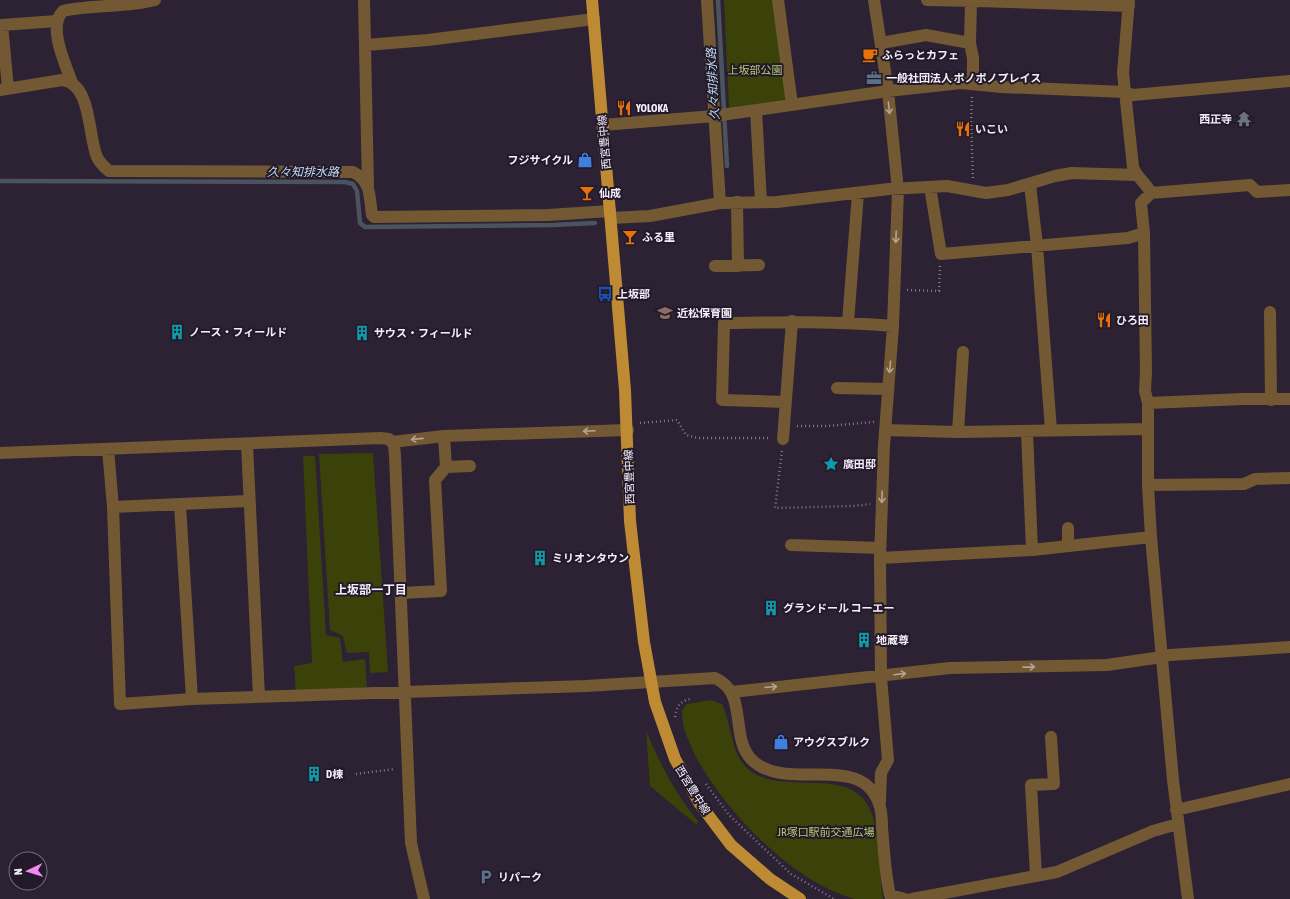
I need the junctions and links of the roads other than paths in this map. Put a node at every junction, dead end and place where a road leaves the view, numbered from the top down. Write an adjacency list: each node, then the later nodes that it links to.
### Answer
1 (155, 0): 9 (street)
2 (364, 0): 15 (street)
3 (592, 0): 11 (main road, 西宮豊中線)
4 (707, 0): 24 (street)
5 (778, 0): 22 (street)
6 (874, 0): 13 (street)
7 (927, 0): 8 (street)
8 (975, 1): 10 (street); 14 (street)
9 (124, 3): 12 (street)
10 (1129, 3): 21 (street)
11 (594, 19): 15 (street); 25 (main road, 西宮豊中線)
12 (57, 21): 17 (street); 19 (street)
13 (881, 43): 14 (street); 20 (street)
14 (970, 43): 18 (street)
15 (366, 46): 28 (street)
16 (1290, 81): 21 (street)
17 (72, 83): 19 (street); 28 (street)
18 (973, 84): 20 (street); 21 (street)
19 (4, 89)
20 (888, 91): 22 (street); 30 (street, one-way to 30)
21 (1125, 92): 26 (street)
22 (792, 105): 23 (street)
23 (756, 110): 24 (street); 35 (street)
24 (721, 114): 25 (street); 36 (street)
25 (603, 125): 37 (main road, 西宮豊中線)
26 (1136, 175): 27 (street); 33 (street)
27 (1030, 184): 29 (street); 39 (street)
28 (368, 186): 37 (street)
29 (930, 187): 30 (street); 39 (street)
30 (898, 190): 32 (street); 46 (street, one-way to 46)
31 (1290, 190): 33 (street)
32 (858, 193): 35 (street); 45 (street)
33 (1150, 193): 38 (street)
34 (735, 202): 35 (street); 36 (street); 42 (street)
35 (762, 202)
36 (718, 204): 37 (street)
37 (610, 214): 56 (main road, 西宮豊中線)
38 (1144, 233): 39 (street); 53 (street)
39 (1037, 246): 57 (street)
40 (759, 265): 42 (street)
41 (715, 266): 42 (street)
42 (738, 266)
43 (1270, 312): 51 (street)
44 (792, 321): 45 (street); 52 (street); 52 (street)
45 (848, 322): 46 (street)
46 (893, 326): 49 (street, one-way to 49)
47 (963, 352): 58 (street)
48 (837, 388): 49 (street)
49 (888, 389): 54 (street)
50 (1290, 399): 51 (street)
51 (1271, 400): 53 (street)
52 (785, 402): 61 (street)
53 (1148, 403): 55 (street)
54 (886, 425): 58 (street); 78 (street, one-way to 78)
55 (1147, 429): 57 (street); 69 (street)
56 (628, 430): 60 (street, one-way to 60); 83 (main road, 西宮豊中線)
57 (1051, 430): 59 (street)
58 (958, 432): 59 (street)
59 (1027, 432): 77 (street)
60 (444, 436): 62 (street, one-way to 62); 67 (street)
61 (783, 439)
62 (392, 442): 63 (street); 79 (street)
63 (247, 444): 64 (street); 70 (street)
64 (108, 449): 65 (street); 72 (street)
65 (0, 453)
66 (470, 466): 67 (street)
67 (446, 467): 79 (street)
68 (1290, 478): 69 (street)
69 (1148, 485): 74 (street)
70 (248, 501): 71 (street); 86 (street)
71 (180, 505): 72 (street); 87 (street)
72 (113, 507): 87 (street)
73 (1068, 528): 76 (street)
74 (1151, 537): 76 (street); 81 (street)
75 (791, 545): 78 (street)
76 (1068, 546): 77 (street)
77 (1032, 550): 78 (street)
78 (880, 553): 82 (street)
79 (400, 593): 85 (street)
80 (1290, 647): 81 (street)
81 (1162, 657): 82 (street, one-way to 81); 91 (street)
82 (881, 677): 84 (street, one-way to 82); 90 (street)
83 (651, 682): 84 (street); 85 (street); 96 (main road, 西宮豊中線)
84 (732, 692): 90 (street)
85 (405, 693): 86 (street); 95 (street)
86 (259, 697): 87 (street)
87 (192, 699)
88 (1050, 737): 93 (street)
89 (1290, 784): 91 (street)
90 (880, 808): 94 (street)
91 (1176, 810): 92 (street)
92 (1178, 824): 93 (street); 99 (street)
93 (1036, 876): 98 (street)
94 (891, 897): 97 (street)
95 (424, 899)
96 (800, 899)
97 (905, 899)
98 (912, 899)
99 (1188, 899)

